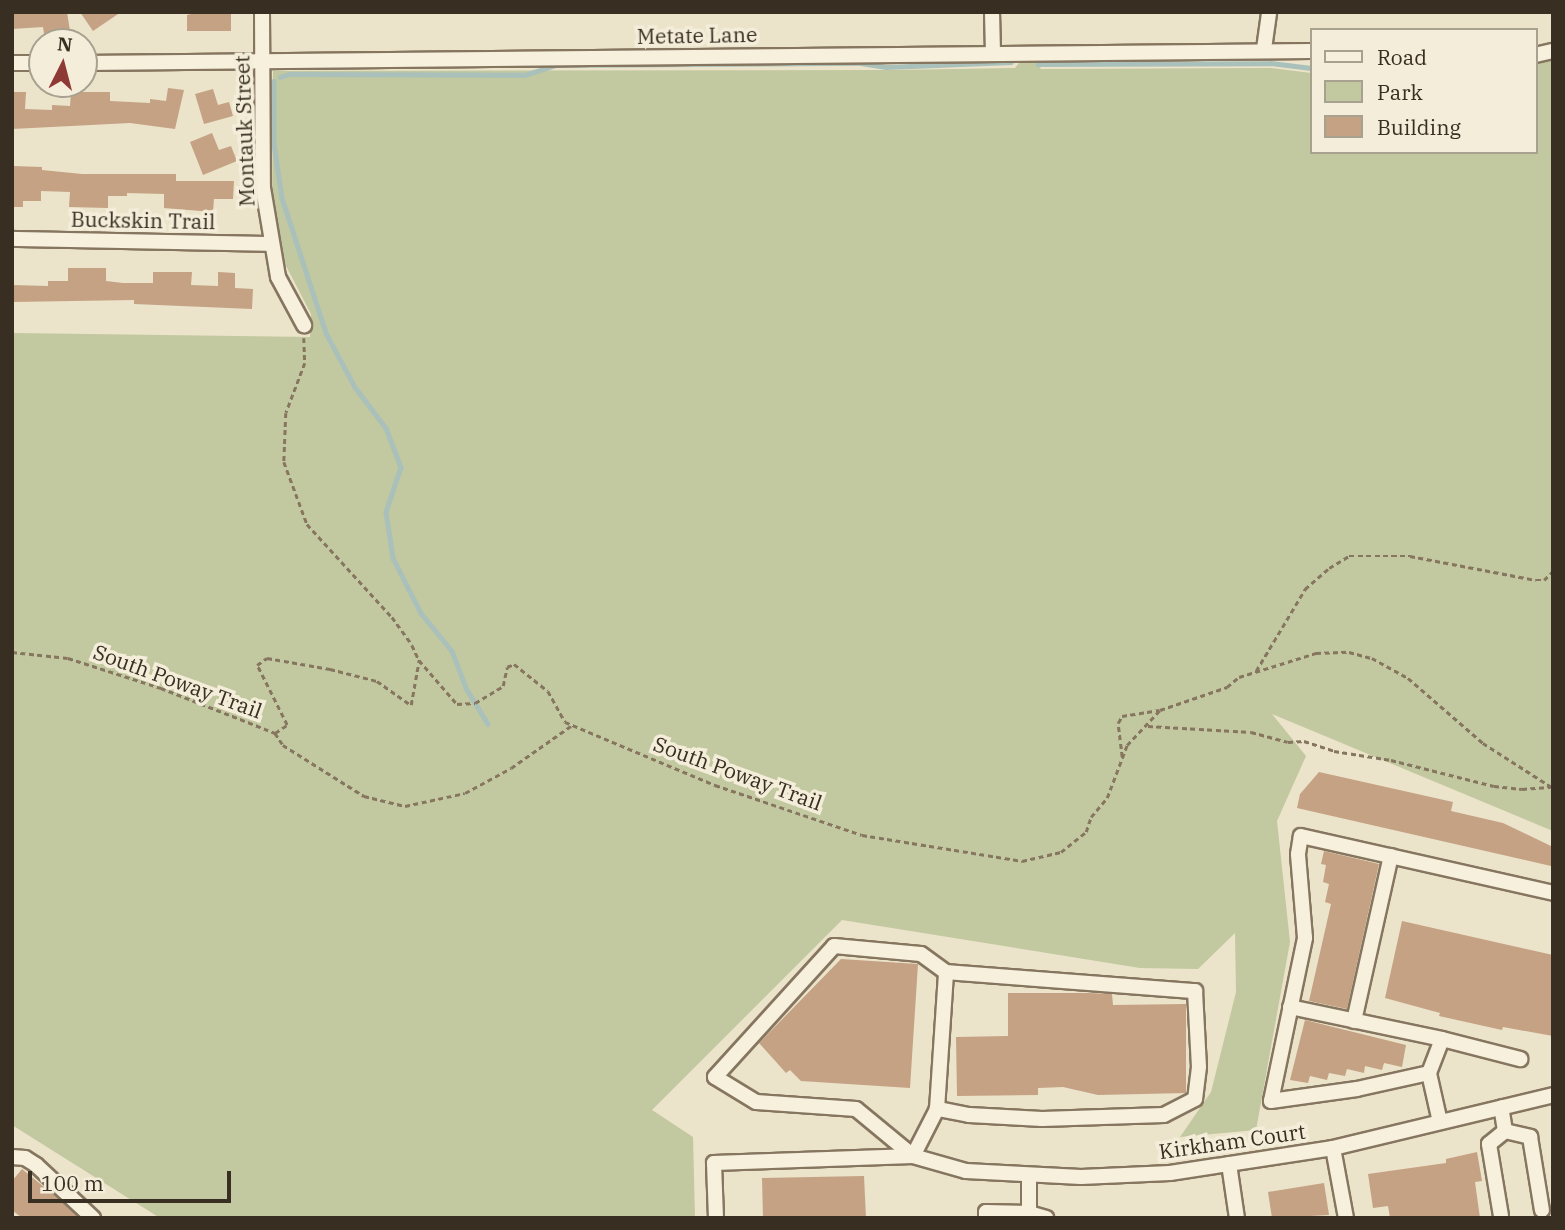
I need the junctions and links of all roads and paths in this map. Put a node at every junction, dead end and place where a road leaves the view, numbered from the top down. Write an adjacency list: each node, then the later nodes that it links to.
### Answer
1 (262, 12): 7 (street, Montauk Street)
2 (992, 12): 6 (street)
3 (1269, 12): 4 (street)
4 (1264, 49): 5 (street, Metate Lane); 6 (street, Metate Lane)
5 (1310, 51)
6 (993, 53): 7 (street, Metate Lane)
7 (262, 60): 8 (street, Metate Lane); 10 (street, Montauk Street)
8 (98, 63)
9 (12, 239): 10 (street, Buckskin Trail)
10 (272, 244): 11 (street, Montauk Street)
11 (304, 325): 14 (path)
12 (1553, 571): 15 (path)
13 (12, 652): 19 (path, South Poway Trail)
14 (419, 660): 17 (path); 19 (path, South Poway Trail)
15 (1255, 671): 16 (path, South Poway Trail); 21 (path, South Poway Trail)
16 (1160, 710): 18 (path, South Poway Trail); 20 (path)
17 (572, 725): 19 (path); 20 (path, South Poway Trail)
18 (1146, 726): 20 (path, South Poway Trail); 21 (path)
19 (275, 733)
20 (1122, 758)
21 (1552, 788)
22 (1391, 856): 23 (street); 25 (street); 26 (street)
23 (1553, 893)
24 (946, 972): 32 (street); 32 (street); 36 (street)
25 (1290, 1007): 26 (street); 29 (street)
26 (1354, 1021): 27 (street)
27 (1442, 1039): 28 (street); 29 (street)
28 (1520, 1059)
29 (1429, 1073): 33 (street)
30 (1553, 1095): 31 (street, Kirkham Court)
31 (1501, 1107): 33 (street, Kirkham Court); 34 (street)
32 (937, 1109): 36 (street)
33 (1440, 1122): 35 (street, Kirkham Court)
34 (1506, 1131): 40 (street); 42 (street)
35 (1333, 1148): 38 (street, Kirkham Court); 48 (street)
36 (913, 1156): 39 (street, Kirkham Court); 44 (street)
37 (12, 1157): 43 (street)
38 (1230, 1164): 39 (street, Kirkham Court); 47 (street)
39 (1029, 1175): 41 (street)
40 (1542, 1210)
41 (1029, 1216): 45 (street); 46 (street)
42 (1501, 1216)
43 (93, 1218)
44 (716, 1218)
45 (986, 1218)
46 (1046, 1218)
47 (1237, 1218)
48 (1346, 1218)

